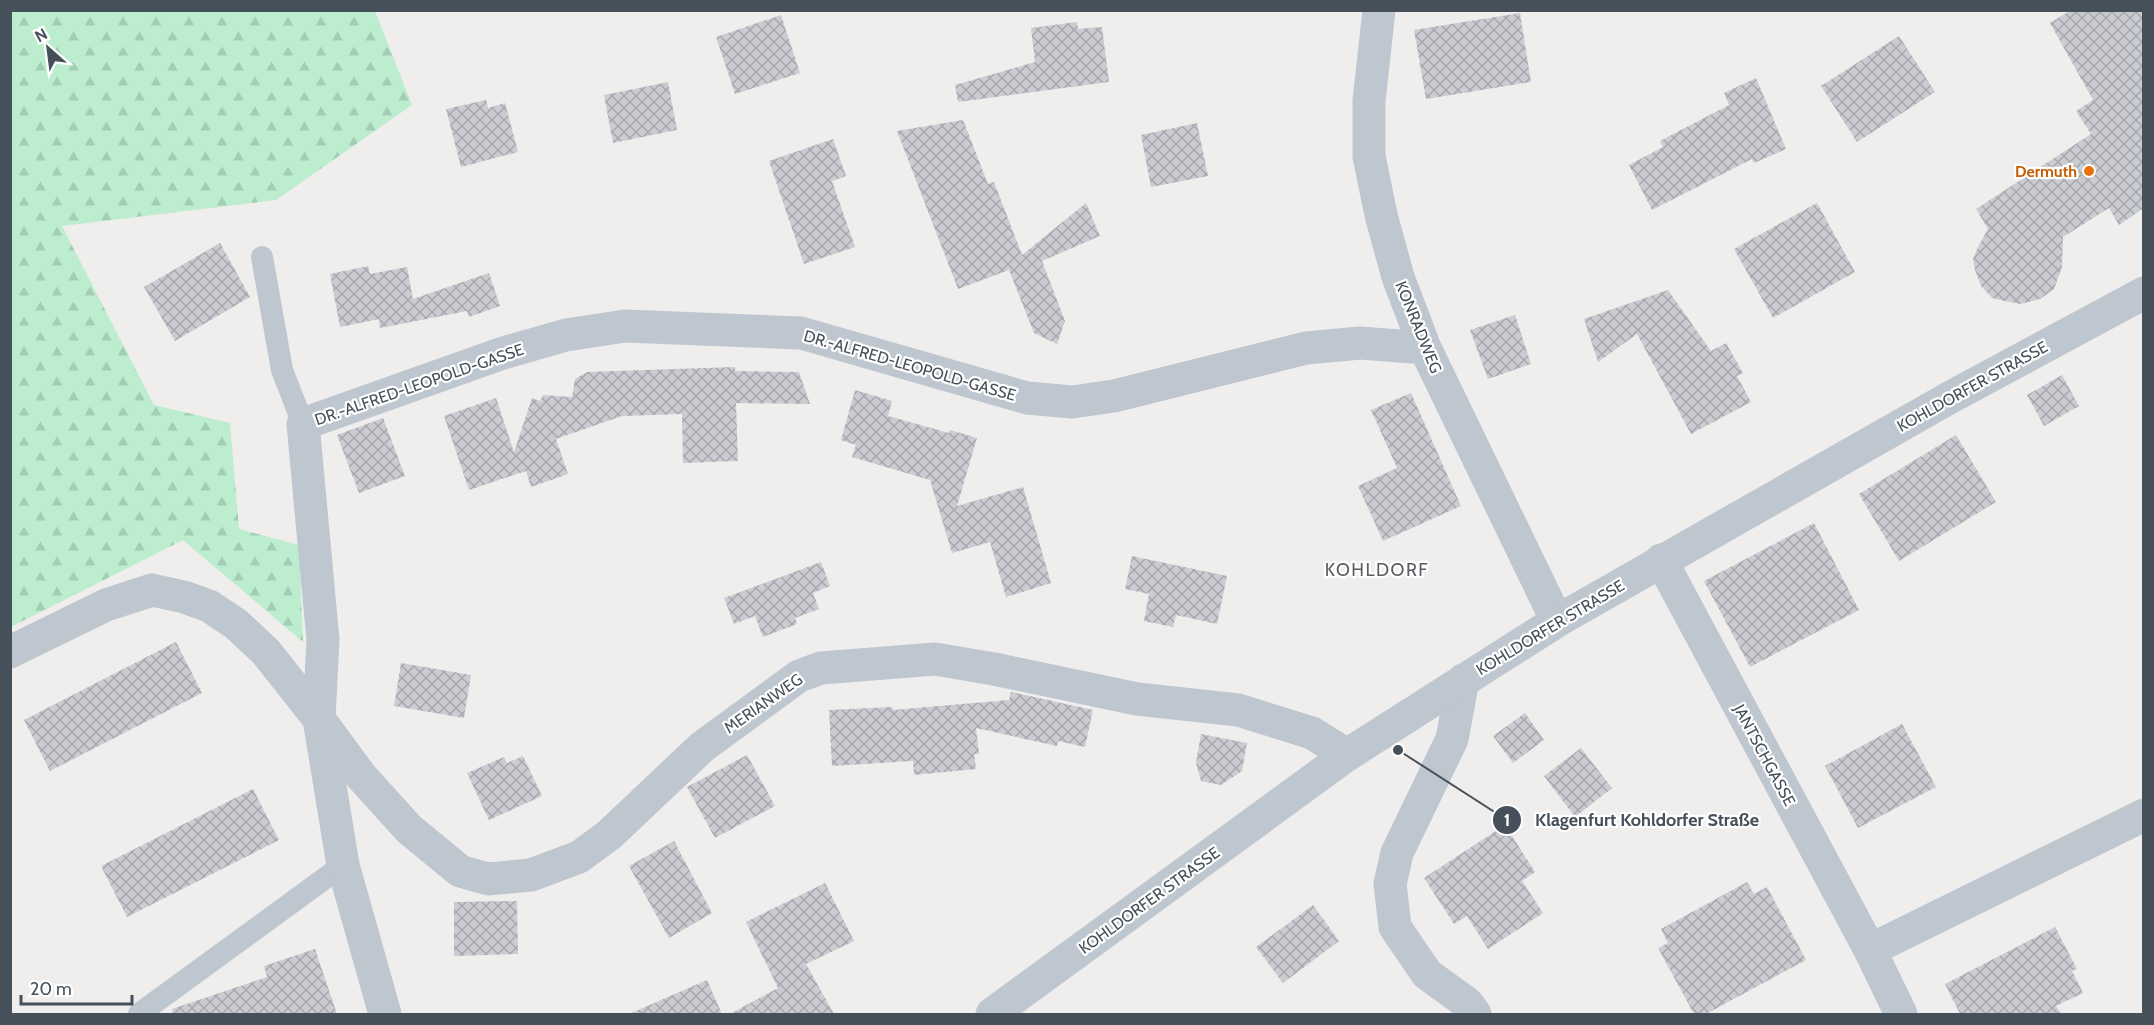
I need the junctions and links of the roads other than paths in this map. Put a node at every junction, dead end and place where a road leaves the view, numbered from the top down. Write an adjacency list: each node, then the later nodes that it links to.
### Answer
1 (1379, 10): 4 (street, KONRADWEG)
2 (262, 257): 5 (lane)
3 (2144, 293): 6 (street, KOHLDORFER STRASSE)
4 (1425, 348): 5 (street, DR.-ALFRED-LEOPOLD-GASSE); 7 (street, KONRADWEG)
5 (303, 424): 10 (street, DR.-ALFRED-LEOPOLD-GASSE)
6 (1661, 560): 7 (street, KOHLDORFER STRASSE); 14 (street, JANTSCHGASSE)
7 (1557, 621): 9 (street, KOHLDORFER STRASSE)
8 (10, 652): 10 (street, MERIANWEG)
9 (1463, 680): 11 (street, KOHLDORFER STRASSE); 18 (street)
10 (318, 719): 11 (street, MERIANWEG); 13 (street)
11 (1347, 755): 17 (street, KOHLDORFER STRASSE)
12 (2144, 814): 14 (street)
13 (343, 865): 15 (lane); 16 (street)
14 (1870, 950): 19 (street, JANTSCHGASSE)
15 (139, 1014)
16 (385, 1014)
17 (992, 1014)
18 (1475, 1014)
19 (1901, 1014)

